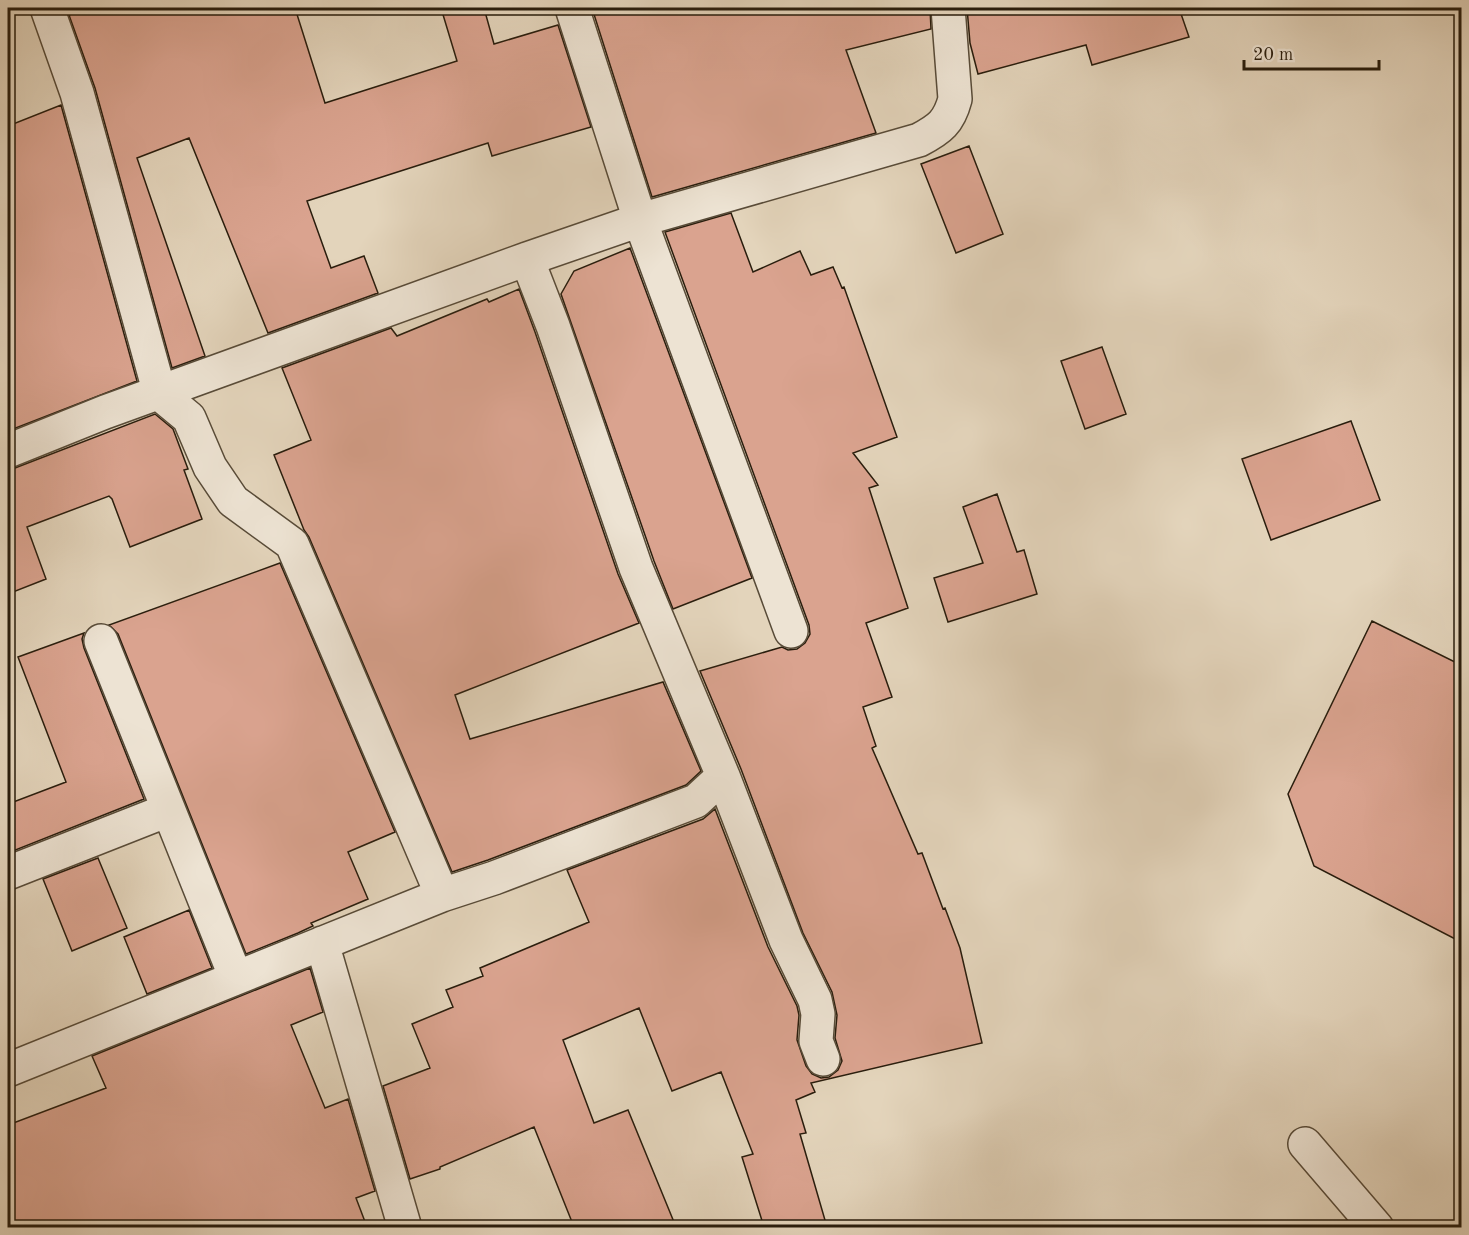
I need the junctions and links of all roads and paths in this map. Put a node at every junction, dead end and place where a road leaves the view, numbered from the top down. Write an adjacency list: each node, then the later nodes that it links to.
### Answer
1 (47, 8): 6 (street)
2 (572, 8): 4 (street)
3 (948, 8): 4 (street)
4 (640, 220): 5 (street); 8 (street)
5 (526, 259): 6 (street); 10 (street)
6 (160, 394): 7 (street); 13 (street)
7 (8, 452)
8 (791, 631)
9 (101, 641): 11 (street)
10 (723, 776): 13 (street); 16 (street)
11 (168, 810): 12 (street); 15 (street)
12 (8, 873)
13 (442, 895): 14 (street)
14 (322, 943): 15 (street); 19 (street)
15 (236, 978): 17 (street)
16 (823, 1059)
17 (8, 1070)
18 (1305, 1143): 20 (street)
19 (405, 1227)
20 (1377, 1227)

